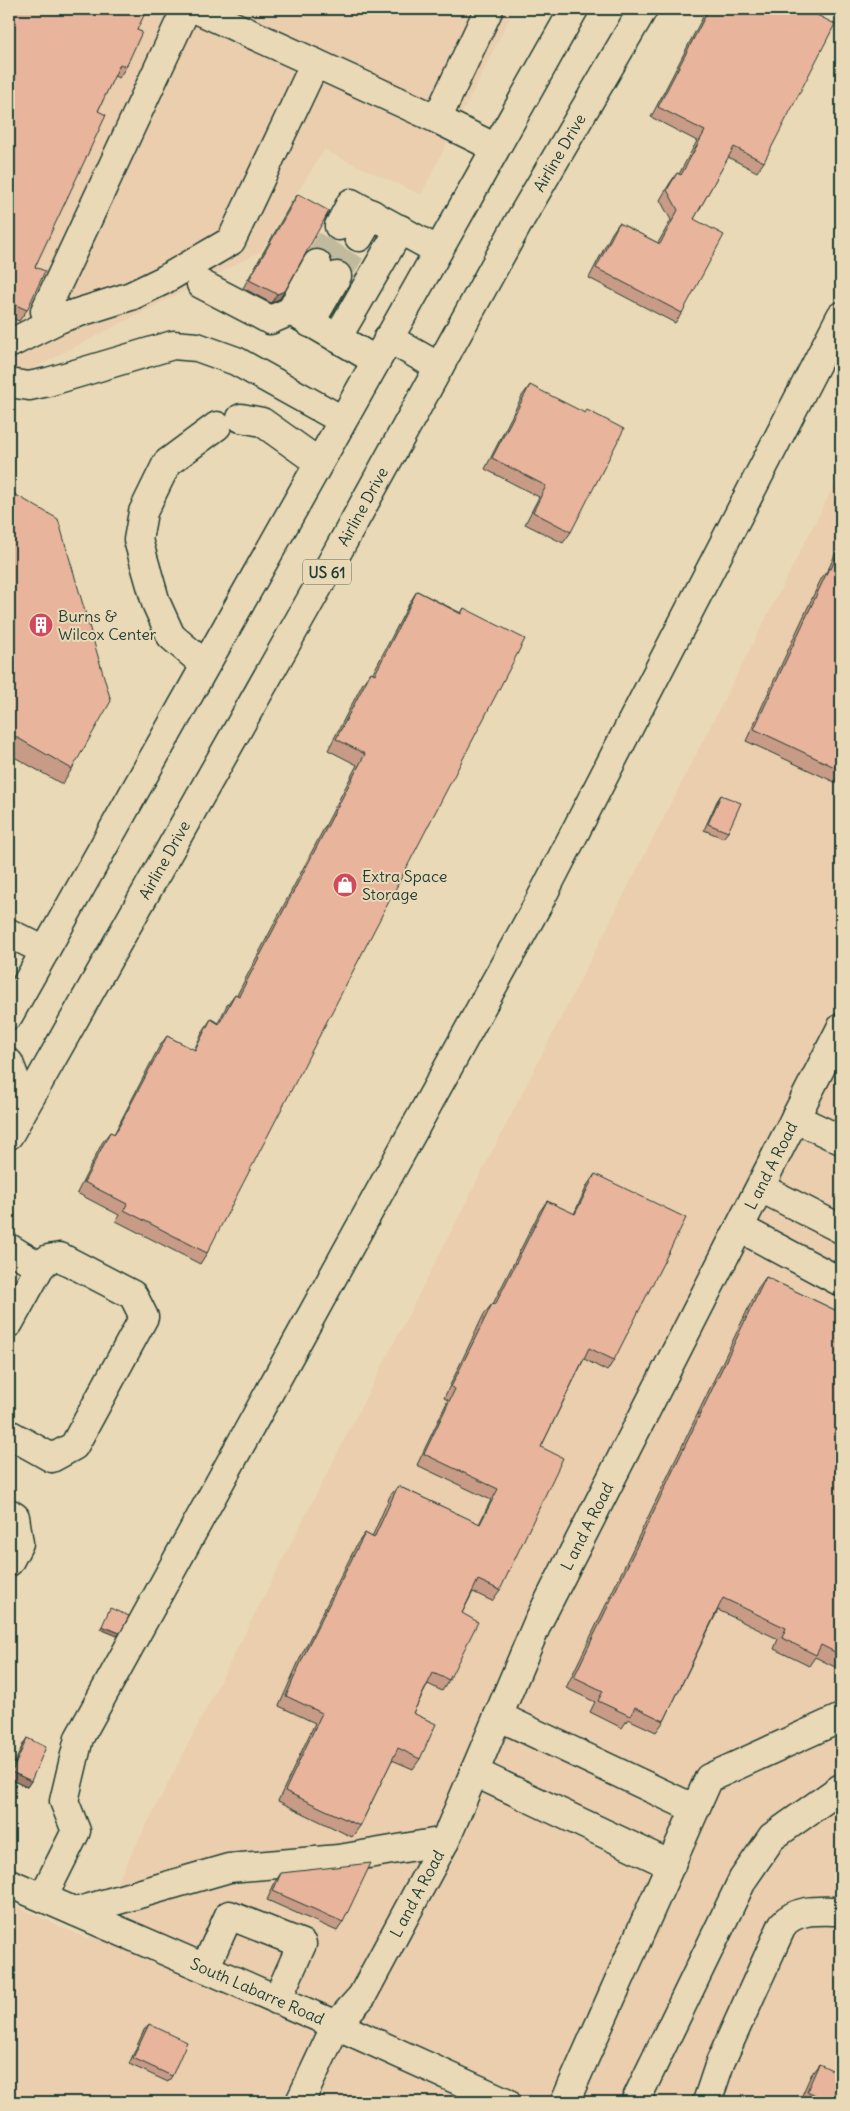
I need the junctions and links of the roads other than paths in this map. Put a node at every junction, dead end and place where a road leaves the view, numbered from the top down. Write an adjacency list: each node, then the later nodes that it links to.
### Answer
1 (186, 9): 16 (main road)
2 (196, 9): 6 (main road)
3 (490, 9): 7 (main road)
4 (574, 9): 8 (main road)
5 (643, 9): 20 (main road, Airline Drive / US 61)
6 (315, 63): 7 (main road); 16 (main road)
7 (438, 119): 8 (main road)
8 (494, 147): 11 (main road)
9 (356, 226): 10 (main road)
10 (400, 229): 11 (main road); 17 (main road)
11 (437, 250): 19 (main road)
12 (327, 270): 15 (main road)
13 (201, 284): 15 (main road)
14 (841, 316): 52 (main road)
15 (301, 317): 17 (main road)
16 (60, 318): 18 (main road)
17 (337, 338): 19 (main road)
18 (9, 344)
19 (381, 349): 20 (main road); 22 (main road)
20 (439, 367): 32 (main road, Airline Drive / US 61)
21 (9, 383): 22 (main road)
22 (342, 420): 23 (main road)
23 (318, 462): 24 (main road); 24 (main road)
24 (205, 665): 26 (main road)
25 (9, 933): 26 (main road)
26 (45, 951): 27 (main road)
27 (9, 1015)
28 (841, 1028): 31 (main road, L and A Road)
29 (9, 1063): 30 (main road)
30 (9, 1100)
31 (795, 1118): 33 (main road); 34 (main road, L and A Road)
32 (9, 1135)
33 (841, 1140)
34 (761, 1188): 35 (main road, L and A Road); 36 (main road)
35 (740, 1228): 39 (main road); 44 (main road, L and A Road)
36 (841, 1229)
37 (9, 1248): 38 (main road)
38 (40, 1266): 40 (main road); 41 (main road)
39 (841, 1282)
40 (9, 1323)
41 (9, 1434)
42 (9, 1513): 43 (main road)
43 (9, 1562)
44 (498, 1716): 46 (main road, L and A Road); 48 (main road)
45 (841, 1718): 48 (main road)
46 (474, 1772): 49 (main road, L and A Road); 50 (main road)
47 (841, 1788): 61 (main road)
48 (695, 1810): 50 (main road)
49 (445, 1841): 54 (main road); 57 (main road, L and A Road)
50 (671, 1865): 60 (main road)
51 (9, 1882): 52 (main road, South Labarre Road)
52 (43, 1897): 54 (main road, South Labarre Road)
53 (841, 1911): 62 (main road)
54 (76, 1912): 55 (main road, South Labarre Road)
55 (205, 1968): 56 (main road, South Labarre Road); 56 (main road)
56 (277, 2000): 57 (main road, South Labarre Road)
57 (336, 2025): 58 (main road, L and A Road); 59 (main road, South Labarre Road)
58 (300, 2102)
59 (506, 2102)
60 (565, 2102)
61 (635, 2102)
62 (707, 2102)

